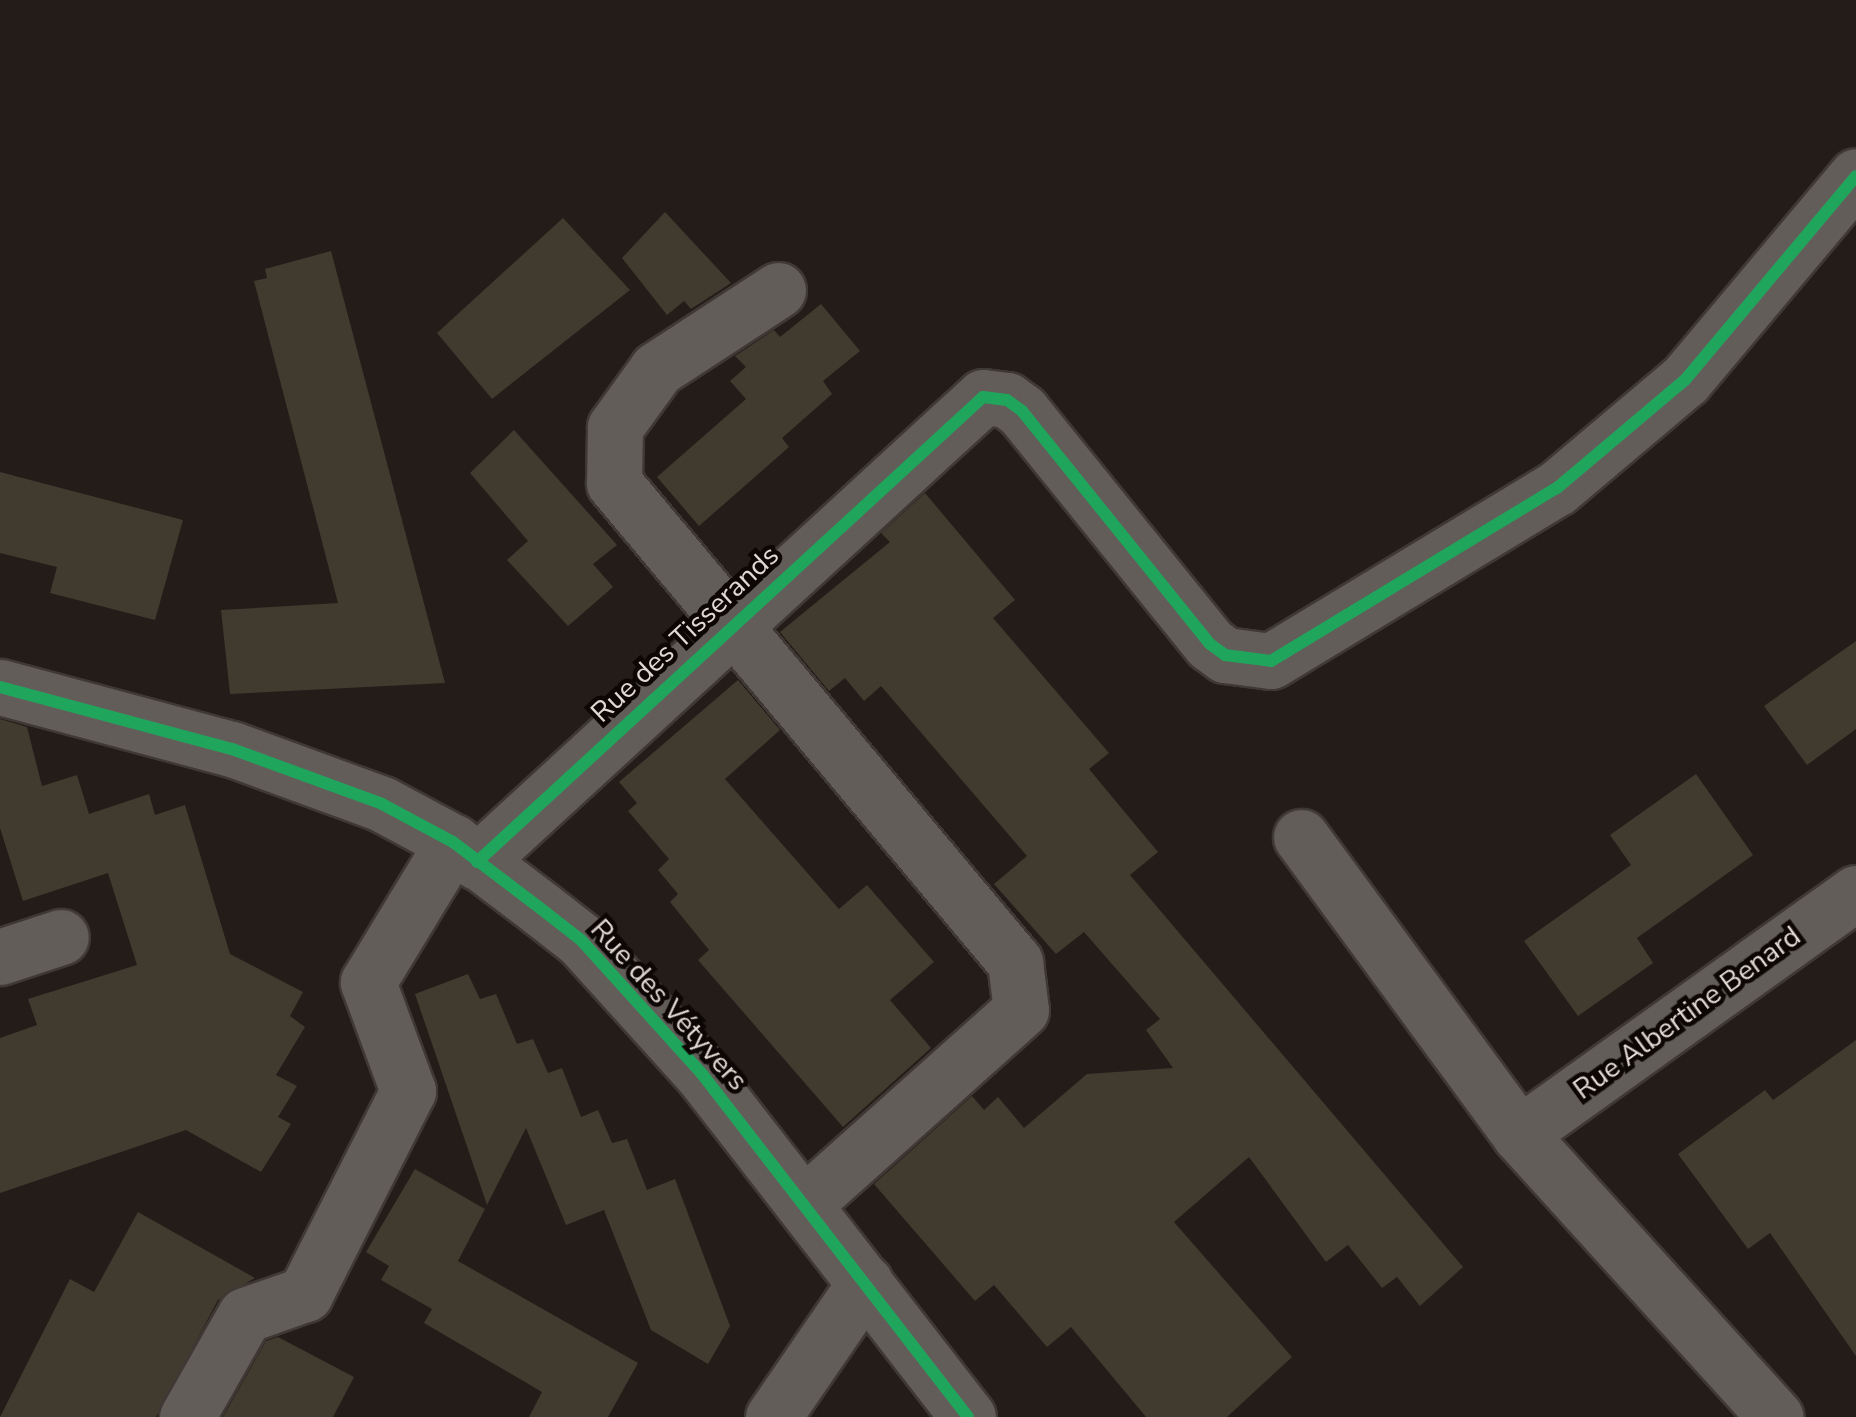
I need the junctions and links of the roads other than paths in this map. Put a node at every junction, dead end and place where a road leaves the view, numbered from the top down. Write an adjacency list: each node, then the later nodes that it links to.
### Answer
1 (1856, 176): 3 (street, Rue des Tisserands)
2 (778, 290): 3 (street, Rue des Tisserands)
3 (728, 626): 6 (street, Rue des Tisserands); 11 (street, Rue des Tisserands)
4 (0, 687): 6 (street, Rue des Vétyvers)
5 (1301, 837): 10 (street)
6 (465, 852): 11 (street, Rue des Vétyvers); 13 (street, Rue des Tisserands)
7 (1856, 893): 10 (street, Rue Albertine Benard)
8 (61, 938): 9 (street)
9 (0, 957)
10 (1518, 1134): 16 (street)
11 (804, 1204): 12 (street, Rue des Vétyvers)
12 (865, 1283): 14 (street); 15 (street, Rue des Vétyvers)
13 (187, 1417)
14 (773, 1417)
15 (968, 1417)
16 (1776, 1417)

